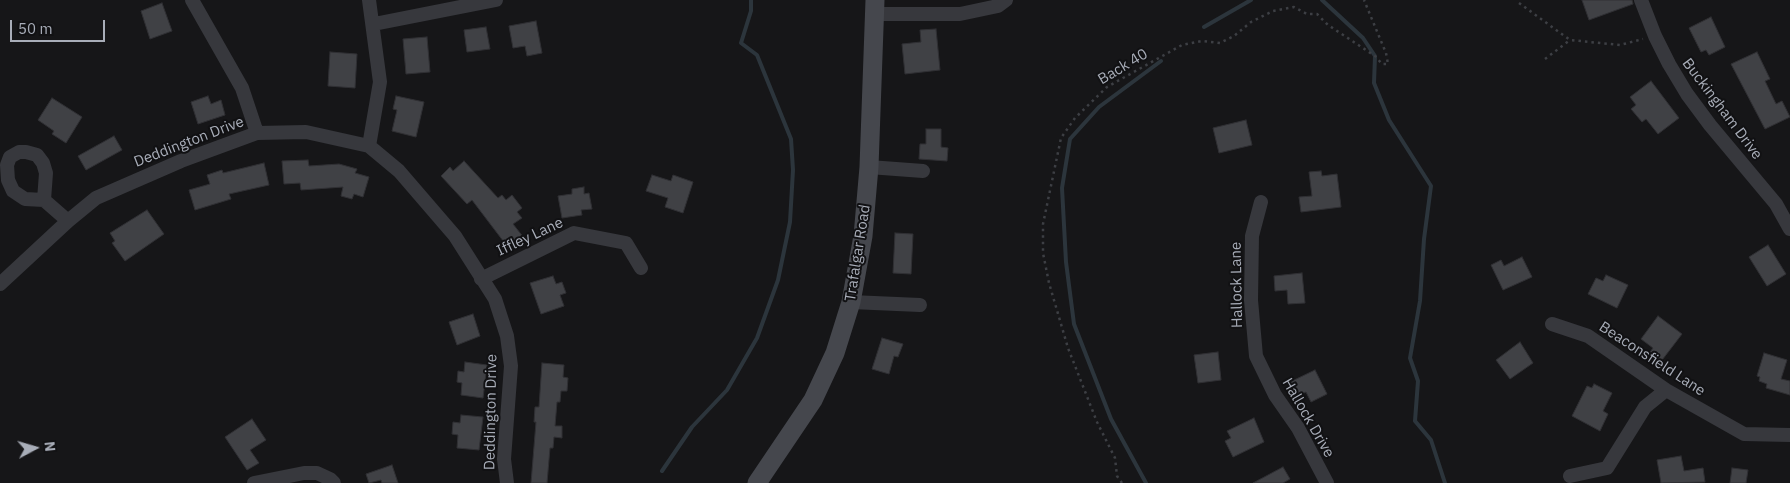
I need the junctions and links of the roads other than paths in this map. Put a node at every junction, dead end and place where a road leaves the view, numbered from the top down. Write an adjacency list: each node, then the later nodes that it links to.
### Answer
1 (192, 0): 8 (street)
2 (370, 0): 7 (street)
3 (496, 0): 7 (street)
4 (1006, 0): 6 (street)
5 (1641, 0): 15 (street, Buckingham Drive)
6 (875, 7): 10 (street, Trafalgar Road)
7 (374, 24): 9 (street)
8 (257, 133): 9 (street, Deddington Drive); 14 (street, Deddington Drive)
9 (369, 146): 17 (street, Deddington Drive)
10 (869, 167): 11 (street); 19 (street, Trafalgar Road)
11 (923, 171)
12 (44, 200): 14 (street)
13 (1261, 202): 22 (street, Hallock Lane)
14 (68, 221): 18 (street, Deddington Drive)
15 (1790, 229)
16 (641, 268): 17 (street, Iffley Lane)
17 (480, 279): 28 (street, Deddington Drive)
18 (0, 284)
19 (851, 302): 20 (street); 29 (street, Trafalgar Road)
20 (920, 305)
21 (1552, 324): 23 (street, Beaconsfield Lane)
22 (1262, 368): 30 (street, Hallock Drive)
23 (1666, 390): 24 (street, Beaconsfield Lane); 25 (street)
24 (1790, 435)
25 (1570, 476)
26 (254, 483): 27 (street)
27 (334, 483)
28 (507, 483)
29 (757, 483)
30 (1327, 483)

